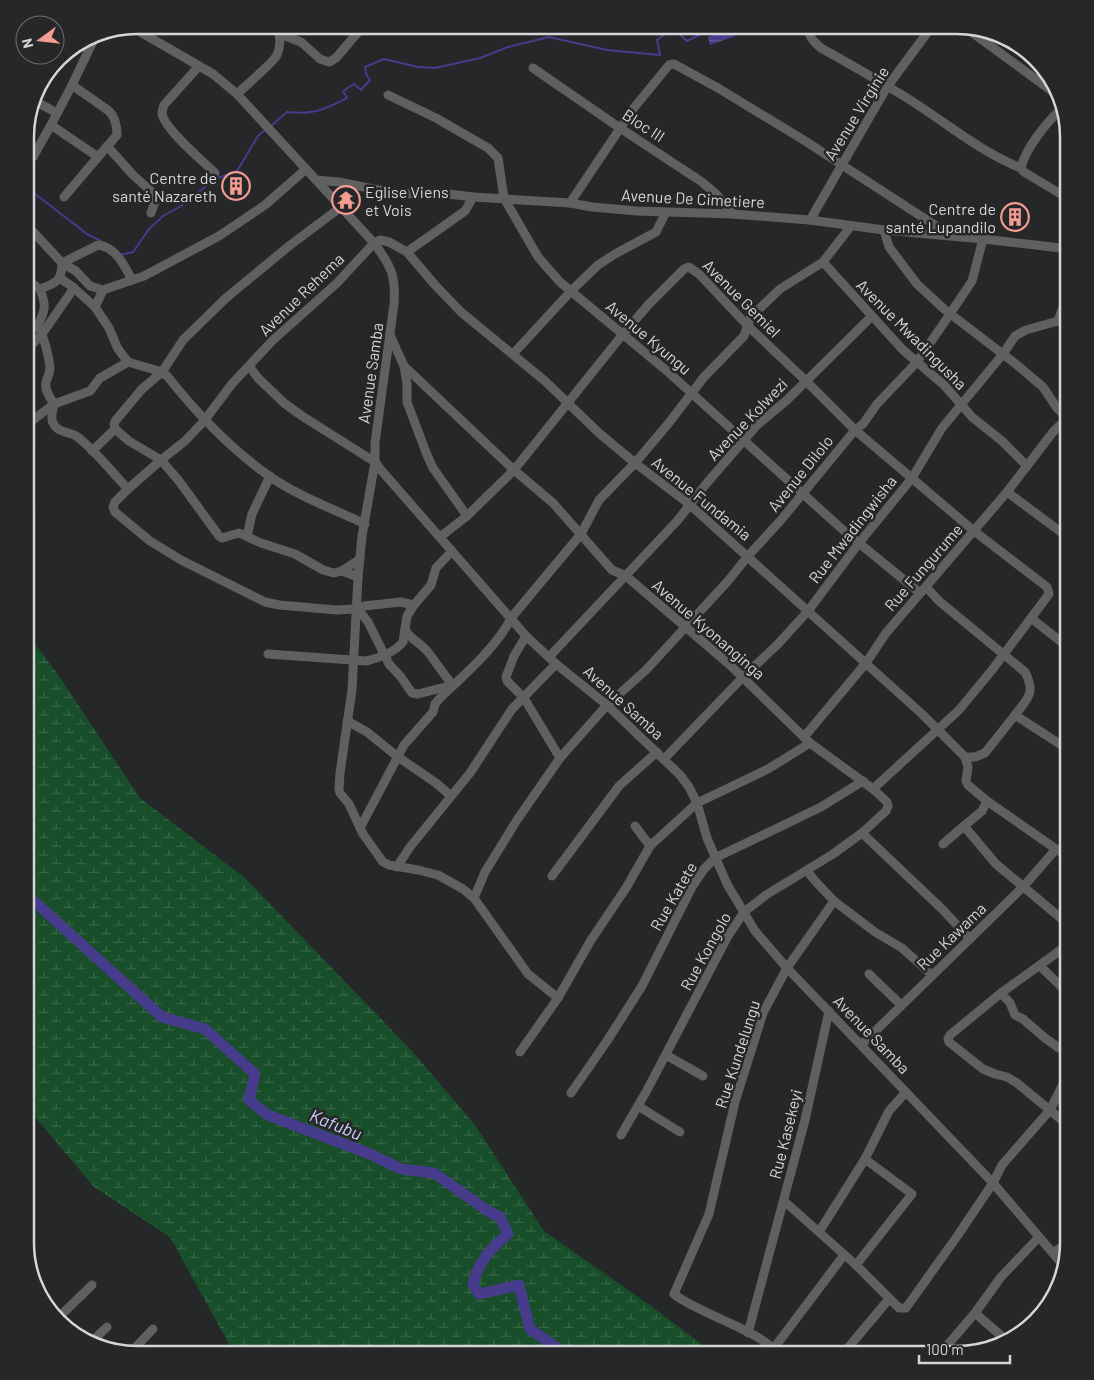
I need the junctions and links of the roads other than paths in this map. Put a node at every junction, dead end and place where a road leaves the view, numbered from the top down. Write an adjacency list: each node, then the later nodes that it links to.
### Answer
1 (144, 34): 8 (street, Avenue Samba)
2 (280, 34): 3 (street); 13 (street)
3 (356, 34)
4 (809, 34): 11 (street)
5 (926, 34): 11 (street, Avenue Virginie)
6 (977, 36): 12 (street)
7 (92, 44): 10 (street)
8 (199, 66): 13 (street, Avenue Samba); 26 (street)
9 (533, 68): 19 (street, Bloc III)
10 (72, 85): 17 (street); 20 (street)
11 (887, 87): 23 (street, Avenue Virginie); 24 (street)
12 (1049, 89)
13 (237, 94): 25 (street, Avenue Samba)
14 (388, 95): 31 (street, Avenue Kyungu)
15 (39, 104): 17 (street)
16 (1057, 112): 24 (street)
17 (57, 113): 18 (street)
18 (50, 125): 21 (street); 22 (street)
19 (620, 128): 23 (street); 32 (street); 36 (street, Bloc III)
20 (108, 146): 22 (street); 35 (street)
21 (34, 155)
22 (98, 157): 29 (street)
23 (842, 164): 37 (street, Avenue Virginie); 41 (street)
24 (1021, 168): 28 (street)
25 (306, 169): 27 (street, Avenue Samba); 49 (street)
26 (215, 173)
27 (316, 180): 30 (street, Avenue De Cimetiere); 33 (street, Avenue Samba)
28 (1060, 194)
29 (64, 197)
30 (473, 197): 31 (street, Avenue De Cimetiere); 45 (street)
31 (504, 198): 32 (street, Avenue De Cimetiere); 54 (street, Avenue Kyungu)
32 (570, 202): 34 (street, Avenue De Cimetiere)
33 (341, 207): 43 (street, Avenue Samba); 73 (street)
34 (666, 212): 36 (street, Avenue De Cimetiere); 54 (street)
35 (151, 213)
36 (733, 214): 37 (street, Avenue De Cimetiere)
37 (810, 220): 38 (street, Avenue De Cimetiere)
38 (851, 226): 39 (street, Avenue De Cimetiere); 46 (street)
39 (884, 230): 41 (street, Avenue De Cimetiere); 56 (street)
40 (34, 232): 47 (street)
41 (952, 236): 42 (street, Avenue De Cimetiere)
42 (983, 239): 44 (street, Avenue De Cimetiere); 56 (street, Avenue Dilolo)
43 (374, 243): 45 (street, Avenue Fundamia); 65 (street, Avenue Samba); 71 (street, Avenue Rehema)
44 (1060, 248)
45 (407, 252): 67 (street, Avenue Fundamia)
46 (823, 262): 58 (street, Avenue Mwadingusha); 62 (street)
47 (62, 263): 48 (street); 49 (street); 53 (street)
48 (60, 278): 51 (street); 52 (street)
49 (132, 280): 53 (street)
50 (34, 285): 52 (street)
51 (74, 288): 55 (street); 63 (street)
52 (40, 289): 60 (street)
53 (103, 290): 55 (street)
54 (571, 291): 64 (street, Avenue Kyungu); 67 (street)
55 (95, 307): 69 (street)
56 (950, 314): 68 (street); 70 (street, Avenue Dilolo)
57 (1060, 316): 59 (street)
58 (871, 317): 70 (street, Avenue Mwadingusha); 74 (street, Avenue Kolwezi)
59 (1058, 321): 68 (street, Rue Mwadingwisha)
60 (38, 325): 61 (street); 63 (street)
61 (34, 326)
62 (748, 326): 64 (street, Avenue Gemiel); 74 (street, Avenue Gemiel); 75 (street)
63 (42, 334): 66 (street); 76 (street)
64 (623, 334): 75 (street, Avenue Kyungu); 77 (street, Avenue Gemiel)
65 (390, 335): 72 (street); 88 (street, Avenue Samba)
66 (34, 342)
67 (513, 354): 77 (street, Avenue Fundamia)
68 (1003, 354): 78 (street, Rue Mwadingwisha); 79 (street)
69 (128, 362): 73 (street); 76 (street)
70 (917, 362): 78 (street, Avenue Mwadingusha); 84 (street, Avenue Dilolo)
71 (249, 366): 81 (street, Avenue Rehema); 88 (street)
72 (404, 366): 91 (street, Avenue Kyonanginga); 98 (street)
73 (162, 372): 81 (street); 83 (street)
74 (806, 380): 84 (street, Avenue Gemiel); 85 (street, Avenue Kolwezi)
75 (690, 393): 85 (street, Avenue Kyungu); 89 (street)
76 (54, 404): 80 (street); 86 (street)
77 (568, 404): 89 (street, Avenue Fundamia); 91 (street, Avenue Gemiel)
78 (960, 404): 90 (street, Avenue Mwadingusha); 93 (street, Rue Mwadingwisha)
79 (1060, 411)
80 (34, 419)
81 (204, 421): 87 (street, Avenue Rehema); 92 (street)
82 (1060, 425): 90 (street, Rue Fungurume)
83 (115, 429): 86 (street); 87 (street)
84 (855, 430): 93 (street, Avenue Gemiel); 96 (street, Avenue Dilolo)
85 (745, 441): 96 (street, Avenue Kyungu); 97 (street, Avenue Kolwezi)
86 (92, 451): 94 (street)
87 (161, 460): 94 (street, Avenue Rehema); 103 (street)
88 (375, 462): 99 (street); 104 (street, Avenue Samba)
89 (635, 463): 97 (street, Avenue Fundamia); 102 (street)
90 (1027, 466): 95 (street, Rue Fungurume)
91 (514, 470): 98 (street, Avenue Gemiel); 102 (street, Avenue Kyonanginga)
92 (270, 476): 99 (street); 103 (street)
93 (912, 478): 100 (street, Avenue Gemiel); 105 (street, Rue Mwadingwisha)
94 (128, 489): 114 (street, Avenue Rehema)
95 (1007, 492): 100 (street, Rue Fungurume); 101 (street)
96 (802, 493): 105 (street, Avenue Kyungu); 107 (street, Avenue Dilolo)
97 (689, 504): 107 (street, Avenue Fundamia); 110 (street, Avenue Kolwezi)
98 (467, 516): 104 (street, Avenue Gemiel)
99 (365, 524): 108 (street)
100 (974, 531): 112 (street, Rue Fungurume); 117 (street, Avenue Gemiel)
101 (1060, 531)
102 (581, 534): 110 (street, Avenue Kyonanginga); 116 (street)
103 (247, 536): 109 (street)
104 (440, 537): 106 (street, Avenue Samba)
105 (859, 543): 112 (street, Avenue Kyungu); 115 (street, Rue Mwadingwisha)
106 (452, 551): 113 (street); 116 (street, Avenue Samba)
107 (748, 556): 115 (street, Avenue Fundamia); 118 (street, Avenue Dilolo)
108 (360, 559): 109 (street); 111 (street)
109 (342, 571): 111 (street)
110 (626, 576): 118 (street, Avenue Kyonanginga); 125 (street, Avenue Kolwezi)
111 (358, 577): 114 (street)
112 (923, 590): 123 (street, Avenue Kyungu); 127 (street, Rue Fungurume)
113 (414, 605): 114 (street); 119 (street)
114 (357, 608): 124 (street); 126 (street)
115 (808, 611): 127 (street, Avenue Fundamia); 129 (street, Rue Mwadingwisha)
116 (511, 618): 120 (street, Avenue Samba); 130 (street)
117 (1031, 618): 121 (street); 123 (street)
118 (685, 628): 129 (street, Avenue Kyonanginga); 132 (street, Avenue Dilolo)
119 (405, 629): 124 (street); 130 (street)
120 (526, 636): 125 (street, Avenue Samba); 131 (street)
121 (1060, 641)
122 (268, 654): 126 (street)
123 (1003, 654): 133 (street, Avenue Kyungu); 135 (street)
124 (384, 655): 126 (street); 130 (street)
125 (549, 657): 128 (street, Avenue Samba)
126 (353, 660): 134 (street)
127 (866, 663): 135 (street, Avenue Fundamia); 136 (street, Rue Fungurume)
128 (556, 664): 131 (street); 132 (street, Avenue Samba)
129 (743, 677): 136 (street, Avenue Kyonanginga); 142 (street, Rue Mwadingwisha)
130 (453, 685): 139 (street)
131 (524, 698): 141 (street); 145 (street)
132 (607, 705): 138 (street, Avenue Samba); 141 (street, Avenue Dilolo)
133 (1015, 715): 137 (street); 140 (street, Avenue Kyungu)
134 (347, 722): 139 (street); 151 (street)
135 (938, 729): 140 (street, Avenue Fundamia); 144 (street)
136 (807, 740): 143 (street, Avenue Kyonanginga); 147 (street, Rue Fungurume)
137 (1060, 744)
138 (657, 752): 142 (street, Avenue Samba); 159 (street)
139 (398, 757): 145 (street); 151 (street)
140 (965, 757): 146 (street)
141 (560, 758): 161 (street, Avenue Dilolo)
142 (664, 759): 147 (street, Avenue Samba)
143 (863, 781): 144 (street, Avenue Kyonanginga); 156 (street, Rue Katete)
144 (874, 789): 148 (street, Avenue Kyonanginga)
145 (450, 796): 157 (street)
146 (987, 801): 150 (street); 155 (street)
147 (697, 803): 154 (street, Rue Fungurume); 156 (street, Avenue Samba)
148 (888, 806): 152 (street, Rue Kongolo)
149 (635, 826): 154 (street)
150 (964, 826): 153 (street); 160 (street)
151 (360, 828): 157 (street)
152 (862, 833): 158 (street, Rue Kongolo); 165 (street)
153 (942, 844)
154 (650, 846): 173 (street)
155 (1058, 850): 160 (street, Rue Kawama)
156 (715, 858): 163 (street, Avenue Samba); 182 (street, Rue Katete)
157 (397, 867): 161 (street)
158 (806, 870): 162 (street); 163 (street, Rue Kongolo)
159 (552, 876)
160 (1024, 886): 164 (street); 165 (street, Rue Kawama)
161 (474, 898): 173 (street)
162 (834, 901): 168 (street, Rue Kundelungu); 170 (street)
163 (744, 912): 168 (street, Avenue Samba); 179 (street, Rue Kongolo)
164 (1060, 918)
165 (970, 939): 170 (street, Rue Kawama)
166 (1060, 951): 167 (street)
167 (1040, 966): 171 (street); 172 (street)
168 (787, 968): 175 (street, Avenue Samba); 205 (street, Rue Kundelungu)
169 (869, 974): 174 (street)
170 (932, 975): 174 (street, Rue Kawama)
171 (1060, 985)
172 (1001, 993): 177 (street); 185 (street)
173 (558, 998): 178 (street)
174 (901, 1005): 176 (street, Rue Kawama)
175 (829, 1011): 176 (street, Avenue Samba); 191 (street, Rue Kasekeyi)
176 (862, 1045): 183 (street, Avenue Samba)
177 (1060, 1048)
178 (520, 1052)
179 (666, 1055): 180 (street); 184 (street, Rue Kongolo)
180 (703, 1076)
181 (1060, 1090): 185 (street)
182 (571, 1092)
183 (906, 1092): 189 (street); 190 (street, Avenue Samba)
184 (638, 1106): 187 (street); 188 (street, Rue Kongolo)
185 (1050, 1110): 186 (street); 190 (street)
186 (1060, 1118)
187 (680, 1132)
188 (621, 1135)
189 (865, 1159): 192 (street); 198 (street)
190 (993, 1183): 193 (street, Avenue Samba); 200 (street)
191 (784, 1200): 192 (street); 205 (street, Rue Kasekeyi)
192 (818, 1232): 196 (street)
193 (1039, 1237): 195 (street, Avenue Samba); 201 (street)
194 (1060, 1248): 195 (street)
195 (1052, 1253): 197 (street, Avenue Samba)
196 (844, 1255): 198 (street); 210 (street)
197 (1058, 1261)
198 (856, 1265): 200 (street)
199 (92, 1284): 202 (street)
200 (889, 1299): 211 (street)
201 (975, 1313): 206 (street); 212 (street)
202 (62, 1314)
203 (107, 1327): 207 (street)
204 (153, 1329): 208 (street)
205 (748, 1333): 209 (street)
206 (1002, 1336)
207 (96, 1338)
208 (137, 1346)
209 (768, 1346)
210 (780, 1346)
211 (850, 1346)
212 (949, 1346)

